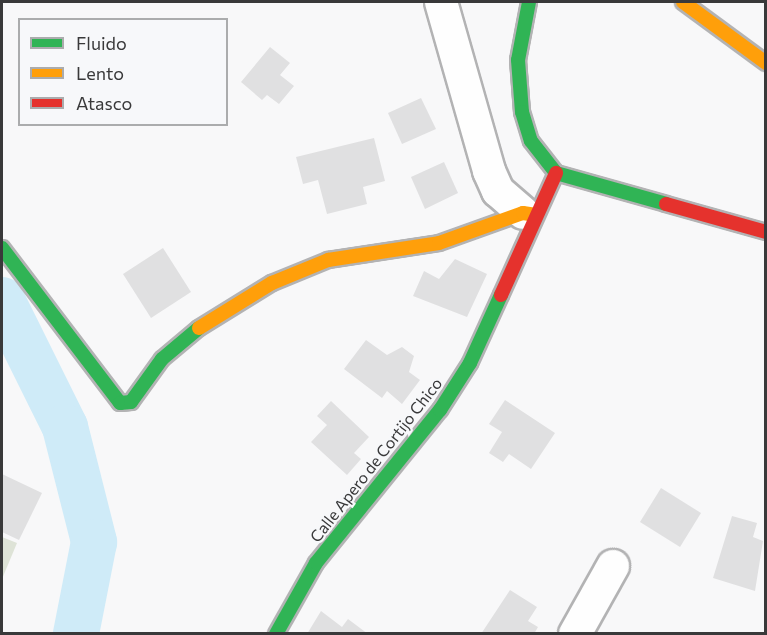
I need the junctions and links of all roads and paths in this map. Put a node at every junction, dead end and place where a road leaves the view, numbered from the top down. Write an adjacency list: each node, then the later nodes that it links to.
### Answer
1 (441, 2): 6 (street)
2 (683, 2): 4 (main road)
3 (528, 4): 5 (main road)
4 (765, 63)
5 (556, 173): 6 (main road, Calle Apero de Cortijo Chico); 7 (main road)
6 (529, 214): 8 (main road); 10 (main road, Calle Apero de Cortijo Chico)
7 (765, 232)
8 (2, 248)
9 (613, 566): 11 (street)
10 (276, 633)
11 (575, 633)

